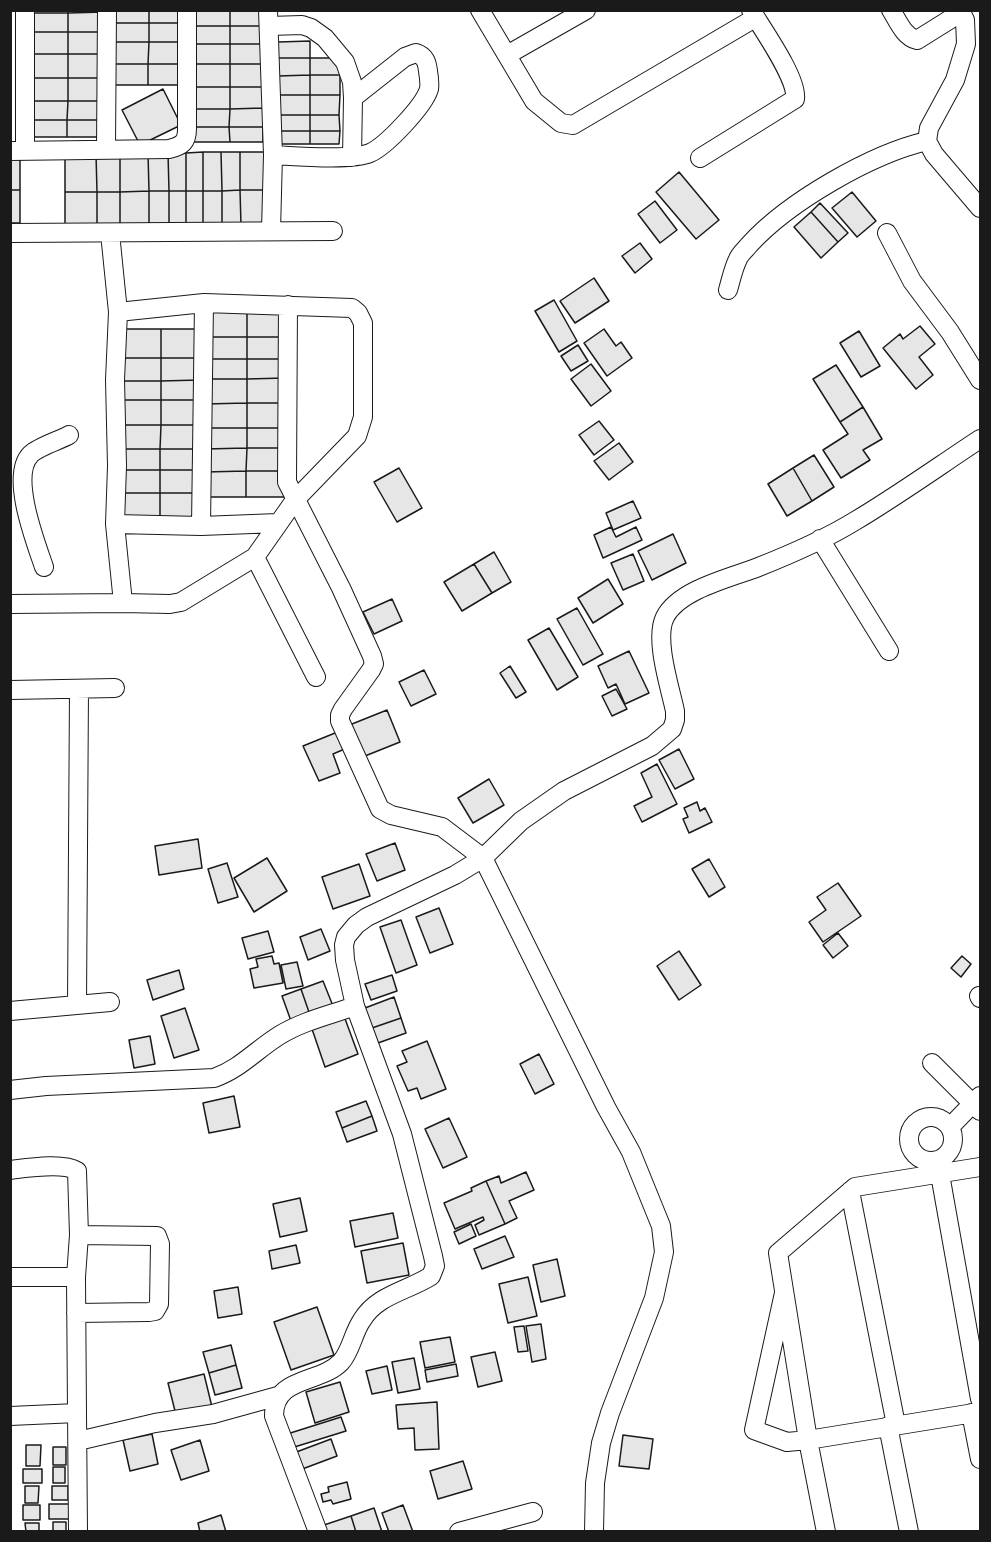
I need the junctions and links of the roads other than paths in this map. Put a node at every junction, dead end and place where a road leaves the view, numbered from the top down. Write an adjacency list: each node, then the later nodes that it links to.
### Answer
1 (25, 10): 13 (street)
2 (106, 10): 12 (street)
3 (187, 10): 12 (street)
4 (480, 10): 9 (street)
5 (586, 10): 9 (street)
6 (891, 10): 11 (street)
7 (753, 14): 9 (street); 16 (street)
8 (269, 18): 10 (street); 14 (street)
9 (507, 55)
10 (354, 98): 15 (street); 15 (street)
11 (927, 141): 17 (street); 23 (street)
12 (106, 150): 13 (street)
13 (18, 151)
14 (273, 155): 15 (street); 18 (street)
15 (352, 157)
16 (700, 158)
17 (981, 208)
18 (271, 231): 19 (street); 21 (street)
19 (333, 231)
20 (10, 233): 21 (street)
21 (110, 233): 26 (street)
22 (887, 233): 27 (street)
23 (728, 290)
24 (204, 303): 25 (street); 26 (street); 34 (street)
25 (288, 305): 31 (street); 31 (street)
26 (118, 312): 33 (street)
27 (981, 380)
28 (69, 435): 30 (street)
29 (981, 439): 35 (street)
30 (17, 498): 37 (street)
31 (295, 500): 32 (street); 45 (street)
32 (278, 523): 34 (street); 36 (street)
33 (115, 525): 34 (street); 38 (street)
34 (201, 526)
35 (820, 539): 40 (street); 45 (street)
36 (255, 557): 38 (street); 41 (street)
37 (44, 567)
38 (123, 603): 39 (street)
39 (10, 604)
40 (889, 651)
41 (316, 677)
42 (115, 688): 43 (street)
43 (79, 689): 44 (street); 47 (street)
44 (10, 690)
45 (483, 858): 48 (street); 75 (street)
46 (110, 1002): 47 (street)
47 (76, 1005): 49 (street)
48 (355, 1006): 51 (street); 63 (street)
49 (10, 1011)
50 (932, 1062): 52 (street)
51 (10, 1090)
52 (978, 1104): 53 (street)
53 (950, 1127): 54 (street); 54 (street)
54 (939, 1167): 55 (street); 57 (street); 64 (street)
55 (981, 1167)
56 (10, 1170): 58 (street)
57 (850, 1191): 61 (street); 67 (street)
58 (79, 1235): 60 (street); 62 (street)
59 (10, 1276): 60 (street)
60 (76, 1277): 62 (street)
61 (784, 1293): 68 (street); 68 (street)
62 (76, 1313): 65 (street)
63 (278, 1396): 69 (street); 73 (street)
64 (977, 1408): 67 (street); 70 (street)
65 (78, 1413): 66 (street); 69 (street)
66 (10, 1416)
67 (892, 1426): 68 (street); 77 (street)
68 (808, 1440): 76 (street)
69 (78, 1441): 72 (street)
70 (981, 1459)
71 (533, 1512): 74 (street)
72 (78, 1532)
73 (318, 1532)
74 (459, 1532)
75 (594, 1532)
76 (826, 1532)
77 (909, 1532)

